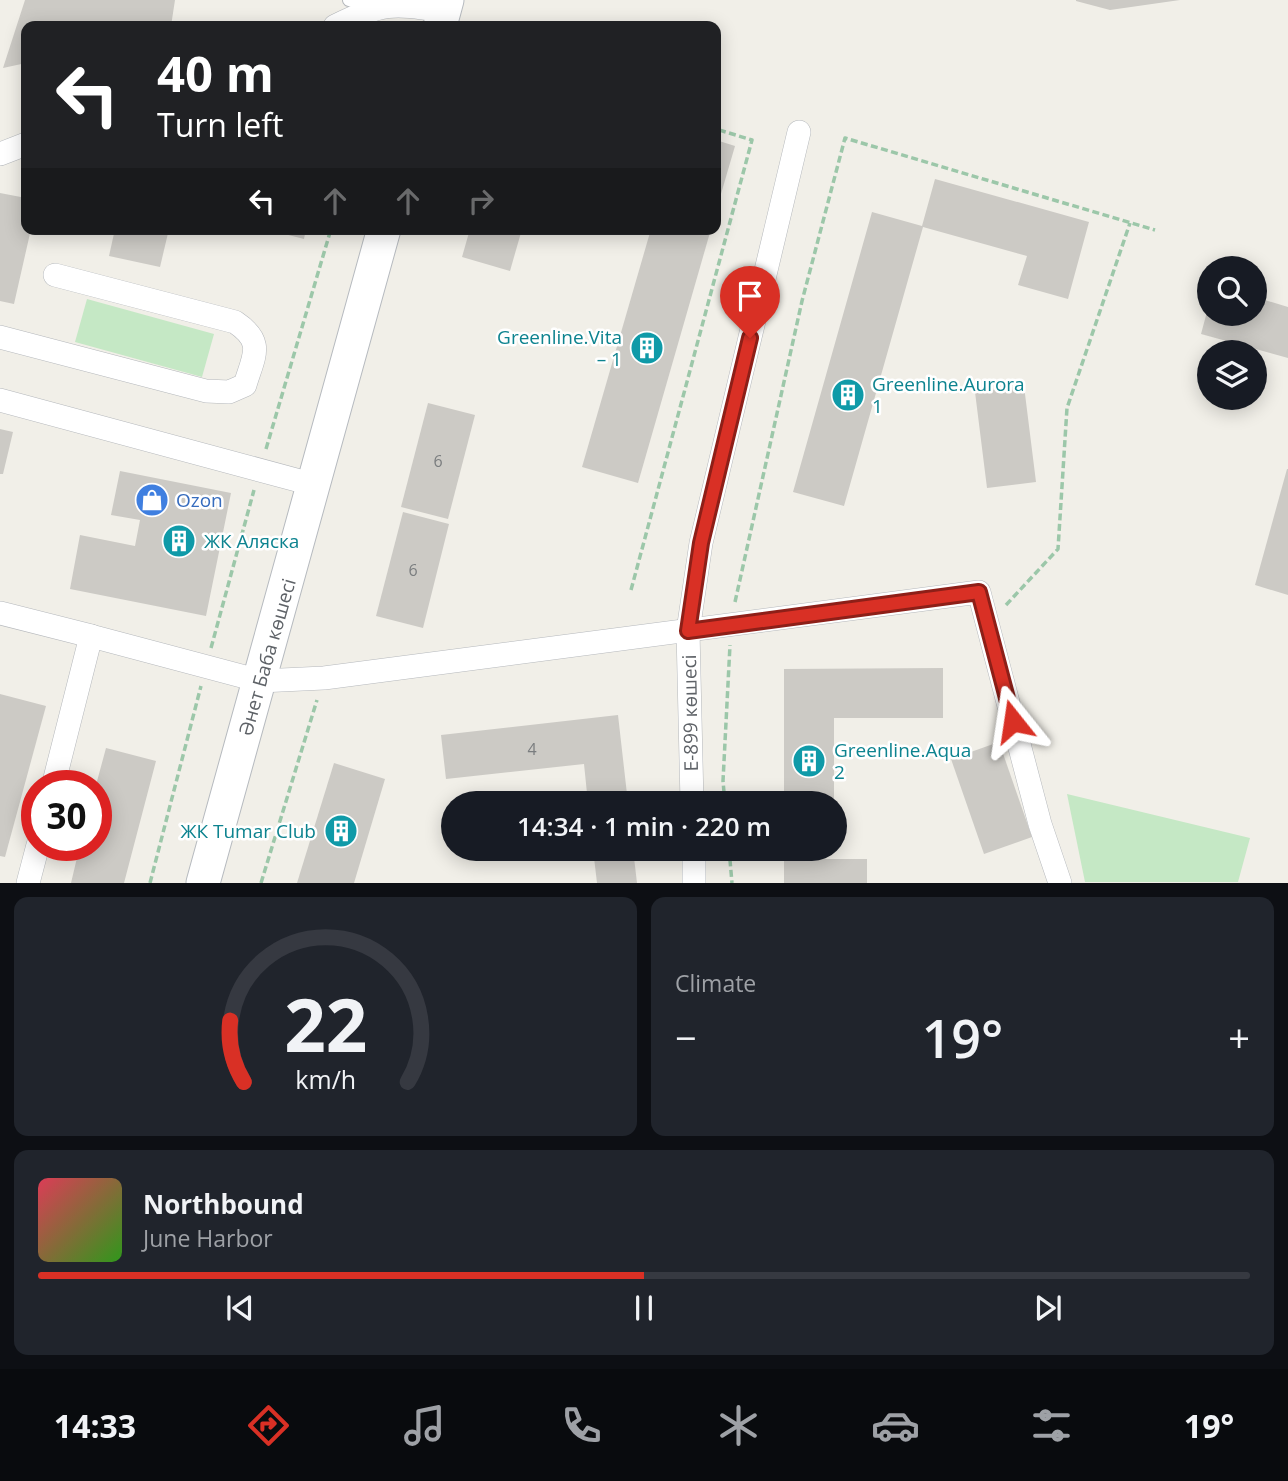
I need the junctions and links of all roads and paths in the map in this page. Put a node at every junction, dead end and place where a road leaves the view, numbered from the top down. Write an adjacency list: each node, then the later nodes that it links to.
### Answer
1 (349, 0): 2 (lane)
2 (374, 7): 3 (street); 4 (street)
3 (444, 13)
4 (345, 21)
5 (721, 131): 18 (path)
6 (799, 132): 22 (street, Е-899 көшесі)
7 (21, 146): 8 (street)
8 (0, 154)
9 (1130, 223): 10 (path); 20 (path); 21 (path)
10 (1155, 230)
11 (329, 235): 16 (path)
12 (382, 235): 17 (street, Әнет Баба көшесі)
13 (55, 275): 14 (street)
14 (0, 337)
15 (0, 400): 16 (street)
16 (260, 470): 17 (street); 24 (path)
17 (314, 485): 26 (street, Әнет Баба көшесі)
18 (631, 590)
19 (0, 613): 23 (street)
20 (999, 613)
21 (731, 625): 22 (street); 29 (path); 39 (street)
22 (688, 631): 25 (street); 28 (street, Е-899 көшесі)
23 (91, 636): 24 (street); 27 (street)
24 (206, 667): 26 (street); 34 (path)
25 (324, 678): 26 (street); 36 (path)
26 (260, 681): 35 (street, Әнет Баба көшесі)
27 (57, 770)
28 (692, 791)
29 (723, 791)
30 (33, 861): 33 (street)
31 (694, 861): 37 (street)
32 (730, 861): 38 (path)
33 (28, 883)
34 (150, 883)
35 (203, 883)
36 (261, 883)
37 (694, 883)
38 (732, 883)
39 (1060, 883)

